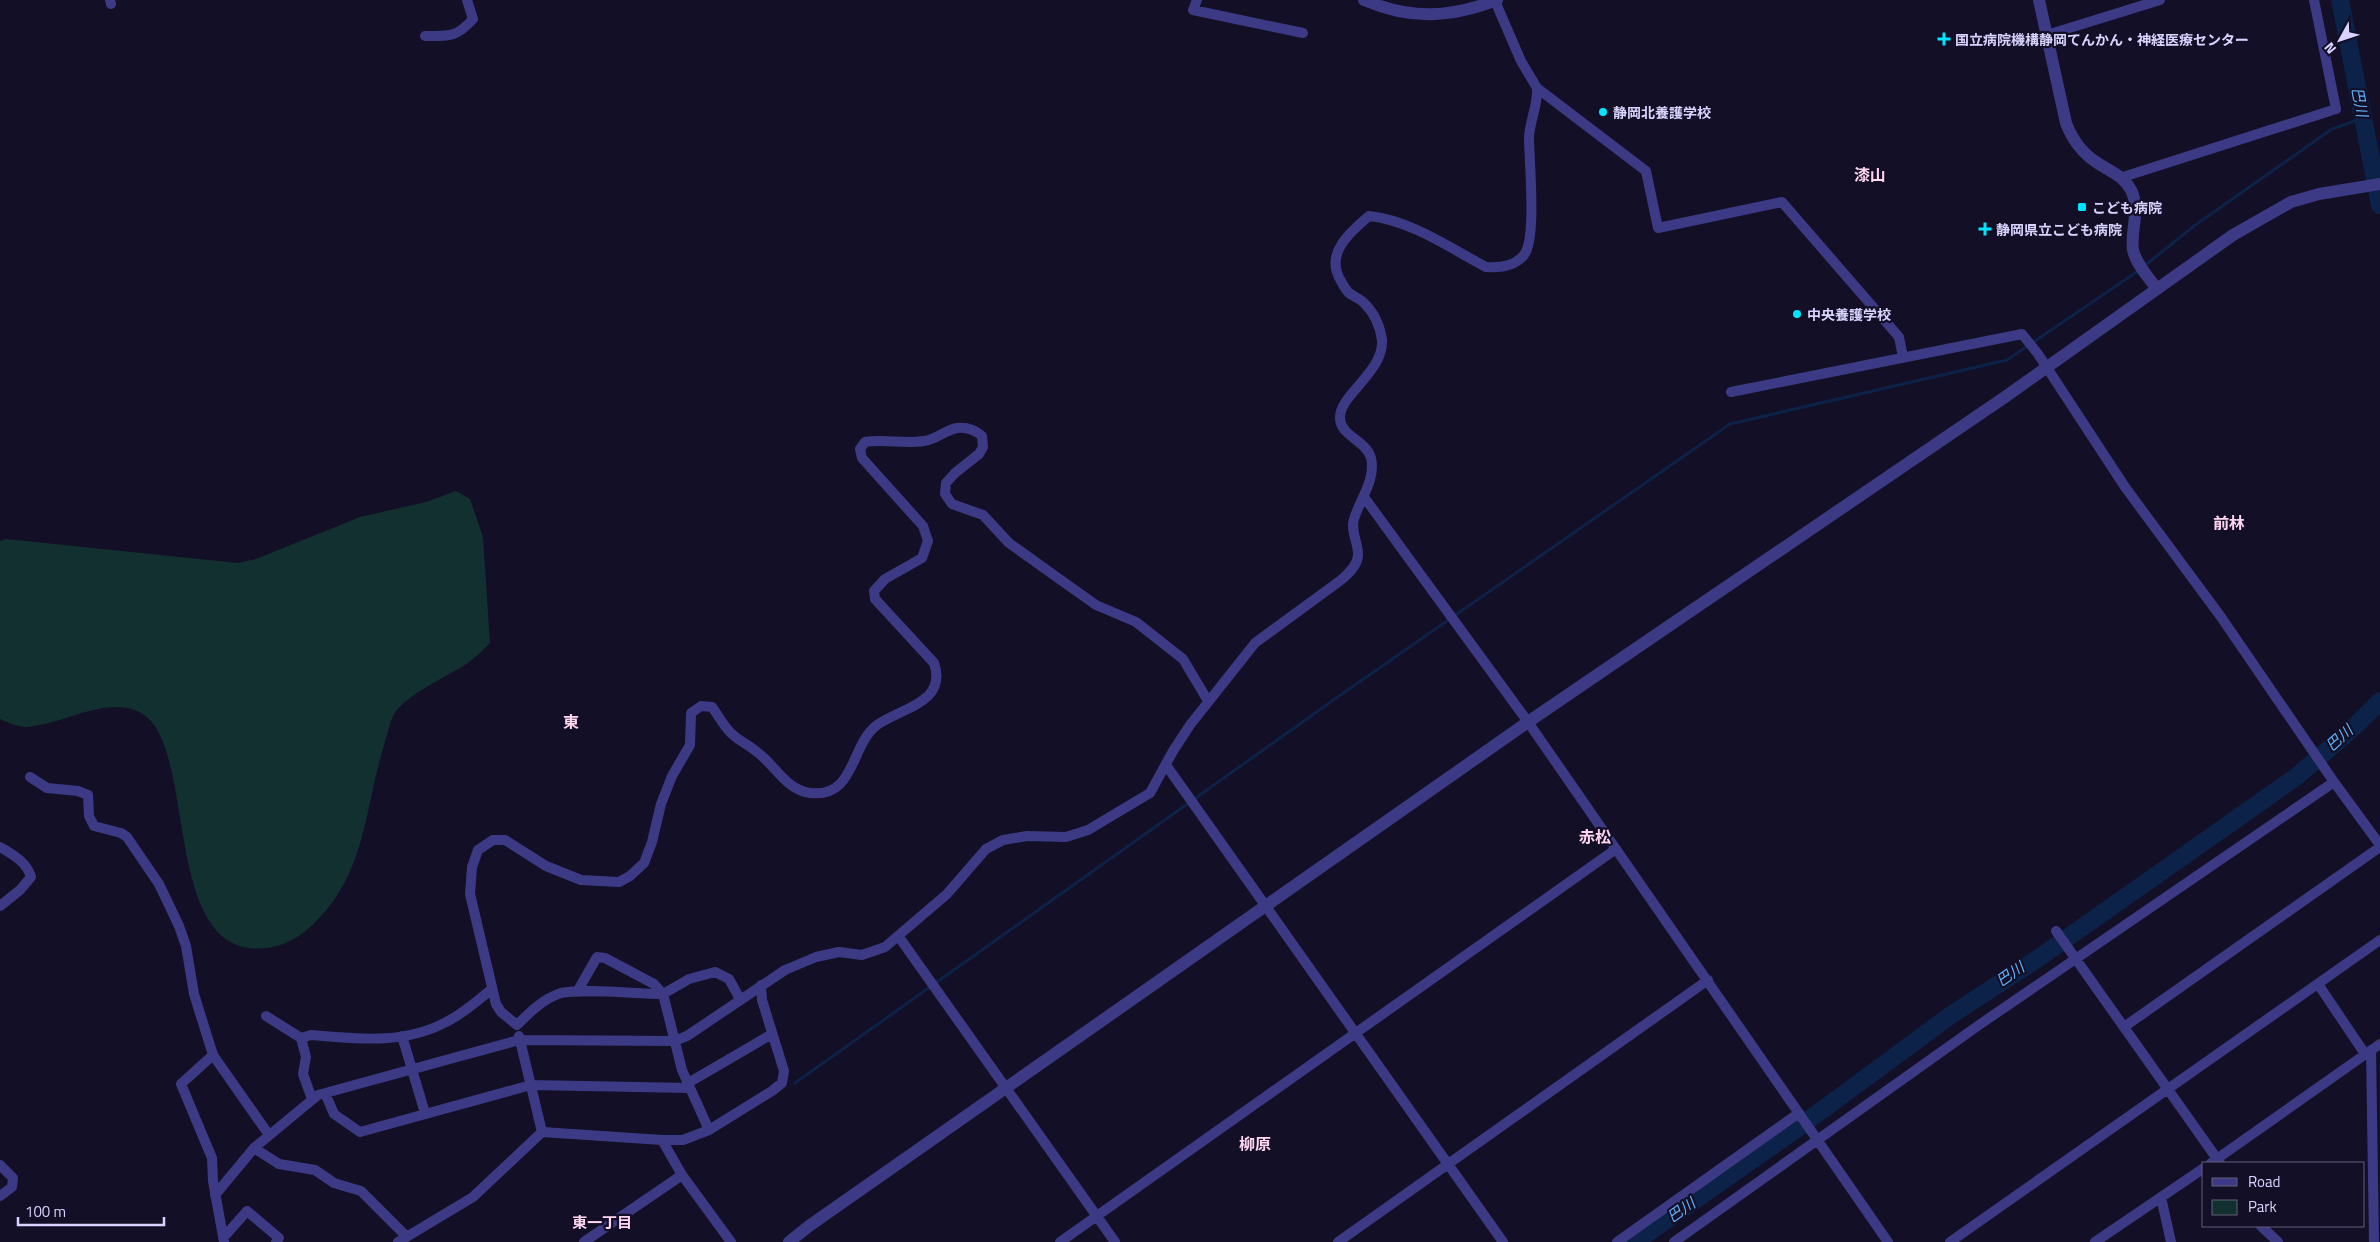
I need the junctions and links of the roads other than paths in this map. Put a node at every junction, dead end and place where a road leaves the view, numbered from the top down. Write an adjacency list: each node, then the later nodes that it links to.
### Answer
1 (467, 0): 10 (street)
2 (1197, 0): 8 (street)
3 (1364, 0): 4 (street)
4 (1496, 0): 11 (street)
5 (2039, 0): 9 (street)
6 (2160, 0): 9 (street)
7 (2314, 0): 12 (street)
8 (1303, 34)
9 (2047, 35): 12 (street)
10 (425, 36)
11 (1537, 88): 15 (street); 18 (street)
12 (2123, 177): 14 (street)
13 (2380, 184): 14 (street)
14 (2157, 289): 16 (street)
15 (1903, 357): 16 (street); 17 (street)
16 (2046, 368): 20 (street); 23 (street)
17 (1732, 392)
18 (1364, 497): 19 (street); 20 (street)
19 (1208, 701): 21 (street); 36 (street)
20 (1528, 722): 26 (street); 27 (street)
21 (1166, 765): 27 (street); 30 (street)
22 (30, 777): 51 (street)
23 (2334, 782): 24 (street); 32 (street)
24 (2380, 846): 42 (street)
25 (0, 847): 28 (street)
26 (1616, 849): 33 (street); 44 (street)
27 (1264, 905): 44 (street); 55 (street)
28 (0, 906)
29 (2056, 931): 32 (street)
30 (899, 937): 35 (street); 55 (street)
31 (2380, 940): 34 (street)
32 (2076, 960): 42 (street); 66 (street)
33 (1708, 980): 60 (street); 69 (street)
34 (2318, 984): 50 (street); 56 (street)
35 (761, 985): 39 (street); 43 (street)
36 (492, 989): 41 (street); 45 (street)
37 (577, 992): 38 (street); 38 (street); 41 (street)
38 (663, 994): 39 (street); 48 (street)
39 (740, 999): 48 (street)
40 (266, 1016): 46 (street)
41 (517, 1025): 47 (street)
42 (2124, 1027): 56 (street)
43 (772, 1034): 54 (street); 62 (street)
44 (1356, 1034): 69 (street); 76 (street)
45 (402, 1036): 46 (street); 52 (street)
46 (301, 1038): 58 (street)
47 (520, 1040): 48 (street); 52 (street); 53 (street)
48 (674, 1041): 54 (street)
49 (2380, 1044): 50 (street)
50 (2368, 1052): 61 (street); 68 (street)
51 (213, 1055): 64 (street); 73 (street)
52 (412, 1070): 57 (street); 59 (street)
53 (531, 1085): 54 (street); 59 (street); 63 (street)
54 (689, 1086): 62 (street)
55 (1006, 1088): 76 (street); 83 (street)
56 (2167, 1089): 68 (street); 91 (street)
57 (325, 1093): 58 (street); 59 (street)
58 (312, 1099): 64 (street)
59 (425, 1113)
60 (1799, 1113): 66 (street); 88 (street)
61 (2376, 1117): 95 (street)
62 (708, 1130): 65 (street)
63 (542, 1132): 65 (street); 78 (street)
64 (269, 1135): 67 (street)
65 (662, 1140): 72 (street)
66 (1819, 1141): 89 (street); 90 (street)
67 (254, 1148): 73 (street); 78 (street)
68 (2216, 1162)
69 (1448, 1164): 86 (street); 87 (street)
70 (0, 1165): 74 (street)
71 (2202, 1169): 75 (street)
72 (682, 1175): 81 (street); 82 (street)
73 (215, 1195): 79 (street)
74 (0, 1196)
75 (2161, 1196): 92 (street); 93 (street)
76 (1096, 1216): 84 (street); 85 (street)
77 (2262, 1227): 94 (street)
78 (402, 1239)
79 (223, 1240): 80 (street)
80 (276, 1242)
81 (584, 1242)
82 (731, 1242)
83 (789, 1242)
84 (1060, 1242)
85 (1115, 1242)
86 (1338, 1242)
87 (1503, 1242)
88 (1617, 1242)
89 (1674, 1242)
90 (1888, 1242)
91 (1950, 1242)
92 (2095, 1242)
93 (2171, 1242)
94 (2278, 1242)
95 (2374, 1242)

